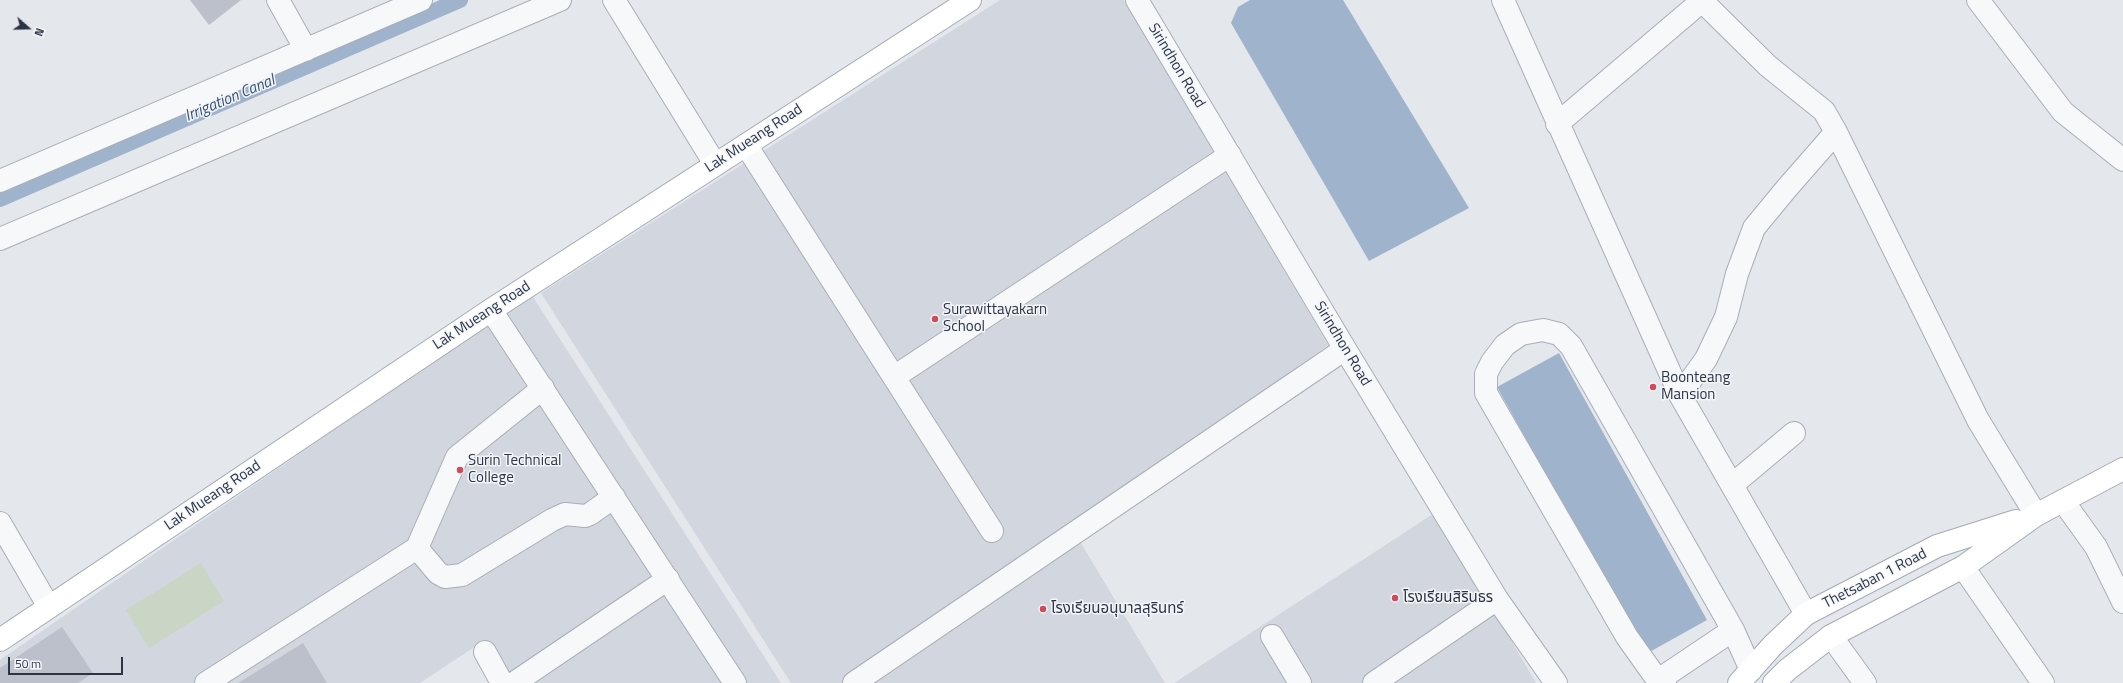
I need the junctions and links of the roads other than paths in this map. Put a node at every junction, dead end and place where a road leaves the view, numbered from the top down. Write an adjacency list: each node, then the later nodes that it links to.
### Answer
1 (421, 0): 10 (street)
2 (560, 0): 18 (street)
3 (614, 0): 16 (street)
4 (970, 0): 13 (main road, Lak Mueang Road)
5 (1137, 0): 14 (street, Sirindhon Road)
6 (1702, 0): 11 (street); 12 (street)
7 (1978, 0): 15 (street)
8 (1506, 1): 11 (street)
9 (285, 3): 10 (street)
10 (306, 50): 17 (street)
11 (1558, 124): 23 (street)
12 (1836, 132): 23 (street); 29 (street)
13 (746, 145): 16 (main road, Lak Mueang Road); 21 (street)
14 (1230, 155): 20 (street, Sirindhon Road); 21 (street)
15 (2123, 160)
16 (715, 164): 19 (main road, Lak Mueang Road)
17 (0, 181)
18 (0, 239)
19 (491, 310): 22 (street); 37 (main road, Lak Mueang Road)
20 (1345, 349): 35 (street, Sirindhon Road); 50 (street)
21 (894, 377): 31 (street)
22 (543, 388): 27 (street); 32 (street)
23 (1680, 395): 26 (street)
24 (1794, 433): 26 (street)
25 (2123, 469): 28 (main road, Thetsaban 1 Road)
26 (1732, 485): 38 (street)
27 (614, 497): 32 (street); 34 (street)
28 (2063, 501): 29 (main road, Thetsaban 1 Road); 36 (street)
29 (2036, 515): 33 (main road, Thetsaban 1 Road); 38 (main road, Thetsaban 1 Road)
30 (0, 522): 37 (street)
31 (992, 531)
32 (417, 548): 46 (street)
33 (1963, 567): 41 (main road, Thetsaban 1 Road); 56 (street)
34 (668, 579): 48 (street); 49 (street)
35 (1497, 599): 52 (street); 53 (street, Sirindhon Road)
36 (2123, 602)
37 (49, 607): 42 (main road, Lak Mueang Road)
38 (1806, 614): 44 (main road, Thetsaban 1 Road)
39 (1733, 630): 44 (street); 45 (street); 45 (street)
40 (1272, 636): 51 (street)
41 (1831, 636): 54 (main road, Thetsaban 1 Road); 55 (street)
42 (0, 640)
43 (485, 652): 47 (street)
44 (1745, 676)
45 (1662, 681)
46 (206, 683)
47 (502, 683)
48 (514, 683)
49 (735, 683)
50 (854, 683)
51 (1300, 683)
52 (1374, 683)
53 (1556, 683)
54 (1774, 683)
55 (1865, 683)
56 (2043, 683)

